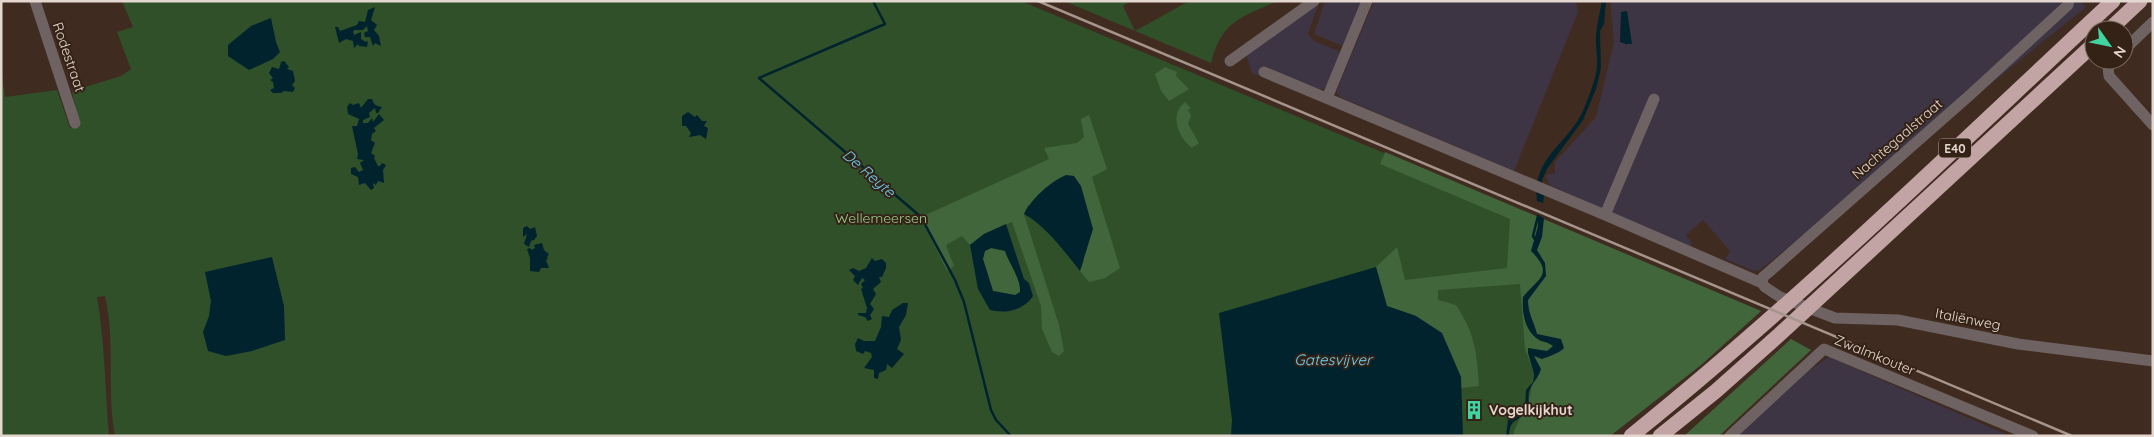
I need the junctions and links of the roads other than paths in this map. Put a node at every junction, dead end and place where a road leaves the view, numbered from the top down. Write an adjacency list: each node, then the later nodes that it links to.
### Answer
1 (34, 1): 16 (street, Rodestraat)
2 (1314, 1): 11 (street)
3 (1367, 1): 14 (street)
4 (2069, 1): 19 (street, Nachtegaalstraat)
5 (2113, 1): 21 (highway, E40)
6 (2140, 1): 7 (highway)
7 (2120, 20)
8 (2153, 22): 9 (street)
9 (2134, 40)
10 (2084, 53): 22 (highway, E40)
11 (1230, 62)
12 (2108, 70): 17 (street)
13 (1264, 72): 14 (street)
14 (1326, 98): 18 (street)
15 (1654, 99): 18 (street)
16 (76, 123)
17 (2153, 125)
18 (1605, 215): 19 (street)
19 (1762, 283): 20 (street, Italiënweg)
20 (2153, 361)
21 (1631, 436)
22 (1660, 436)
23 (1730, 436): 24 (street, Zwalmkouter)
24 (2033, 436)

